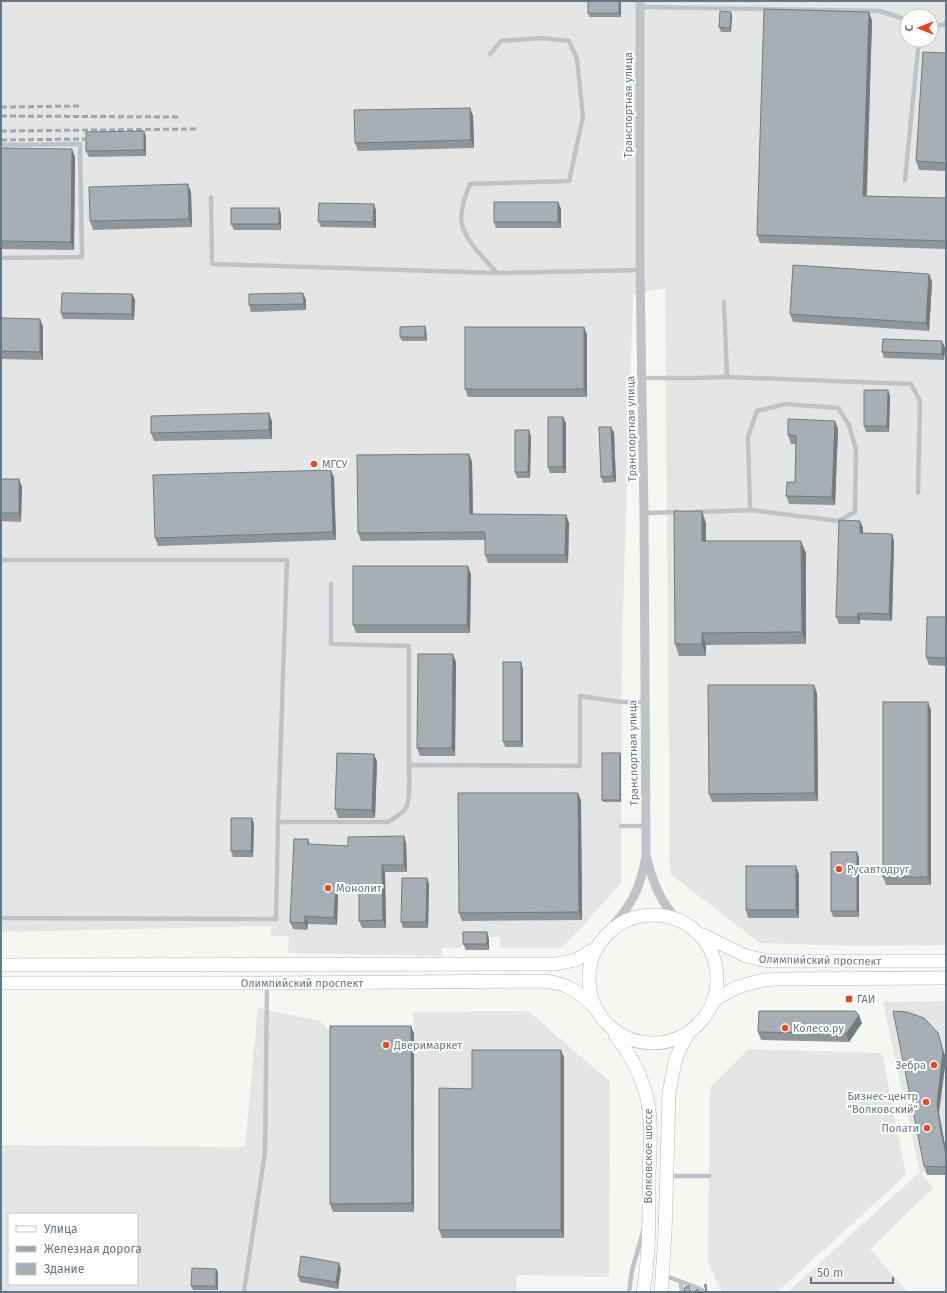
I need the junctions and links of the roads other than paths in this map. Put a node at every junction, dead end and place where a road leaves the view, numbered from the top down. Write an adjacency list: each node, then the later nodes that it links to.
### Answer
1 (640, 4): 2 (lane); 9 (street, Транспортная улица)
2 (899, 17)
3 (919, 48): 6 (lane)
4 (490, 54): 10 (lane)
5 (1, 145): 8 (lane)
6 (905, 180)
7 (211, 197): 10 (lane)
8 (1, 258)
9 (640, 270): 10 (lane); 13 (street, Транспортная улица)
10 (497, 273)
11 (724, 302): 12 (lane)
12 (727, 377): 13 (lane); 14 (lane)
13 (642, 378): 18 (street, Транспортная улица)
14 (918, 493)
15 (750, 510): 15 (lane); 17 (lane)
16 (682, 512): 18 (lane)
17 (689, 512)
18 (644, 513): 21 (street, Транспортная улица)
19 (1, 560): 23 (lane)
20 (331, 584): 22 (lane)
21 (645, 702): 22 (lane); 25 (street, Транспортная улица)
22 (409, 765): 23 (lane)
23 (278, 822): 27 (lane)
24 (621, 826): 25 (lane)
25 (646, 826): 26 (street, Транспортная улица)
26 (646, 856): 28 (street, Транспортная улица); 29 (street, Транспортная улица)
27 (1, 918)
28 (678, 920): 29 (main road); 30 (main road)
29 (608, 931): 31 (main road)
30 (700, 933): 32 (main road, Олимпийский проспект); 37 (main road)
31 (596, 948): 33 (main road, Олимпийский проспект); 38 (main road)
32 (946, 961)
33 (1, 965)
34 (946, 978): 37 (main road, Олимпийский проспект)
35 (1, 983): 36 (main road, Олимпийский проспект)
36 (267, 983): 38 (main road, Олимпийский проспект); 47 (lane)
37 (713, 1001): 40 (main road)
38 (594, 1008): 39 (main road)
39 (612, 1030): 40 (main road); 43 (main road, Волковское шоссе)
40 (689, 1032): 41 (main road, Волковское шоссе)
41 (667, 1176): 42 (lane); 44 (main road, Волковское шоссе)
42 (709, 1176)
43 (648, 1216): 48 (lane); 49 (main road, Волковское шоссе)
44 (663, 1275): 45 (lane); 50 (main road, Волковское шоссе)
45 (681, 1282): 46 (lane); 51 (lane)
46 (693, 1286): 52 (lane); 53 (lane)
47 (244, 1292)
48 (629, 1292)
49 (644, 1292)
50 (661, 1292)
51 (682, 1292)
52 (694, 1292)
53 (703, 1292)

